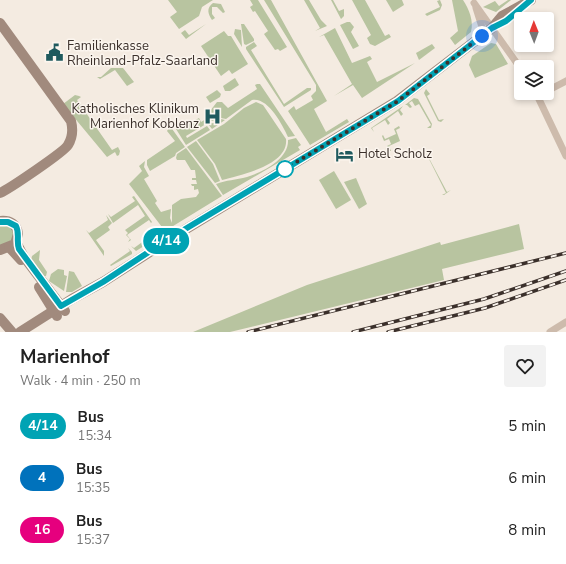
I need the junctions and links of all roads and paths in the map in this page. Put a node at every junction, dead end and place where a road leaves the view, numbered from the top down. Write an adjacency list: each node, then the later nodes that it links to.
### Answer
1 (473, 1): 4 (street); 5 (street)
2 (529, 1): 4 (street)
3 (0, 23): 11 (street)
4 (492, 28): 5 (street); 6 (street)
5 (477, 40): 14 (street)
6 (515, 60)
7 (566, 80): 8 (street)
8 (554, 87)
9 (542, 100): 10 (street)
10 (566, 156)
11 (1, 193)
12 (0, 222): 13 (street)
13 (9, 246): 14 (street)
14 (59, 311): 20 (street); 21 (street)
15 (0, 318): 19 (street)
16 (566, 322): 22 (street)
17 (0, 325): 18 (street)
18 (4, 332)
19 (12, 332)
20 (20, 332)
21 (32, 332)
22 (550, 332)

